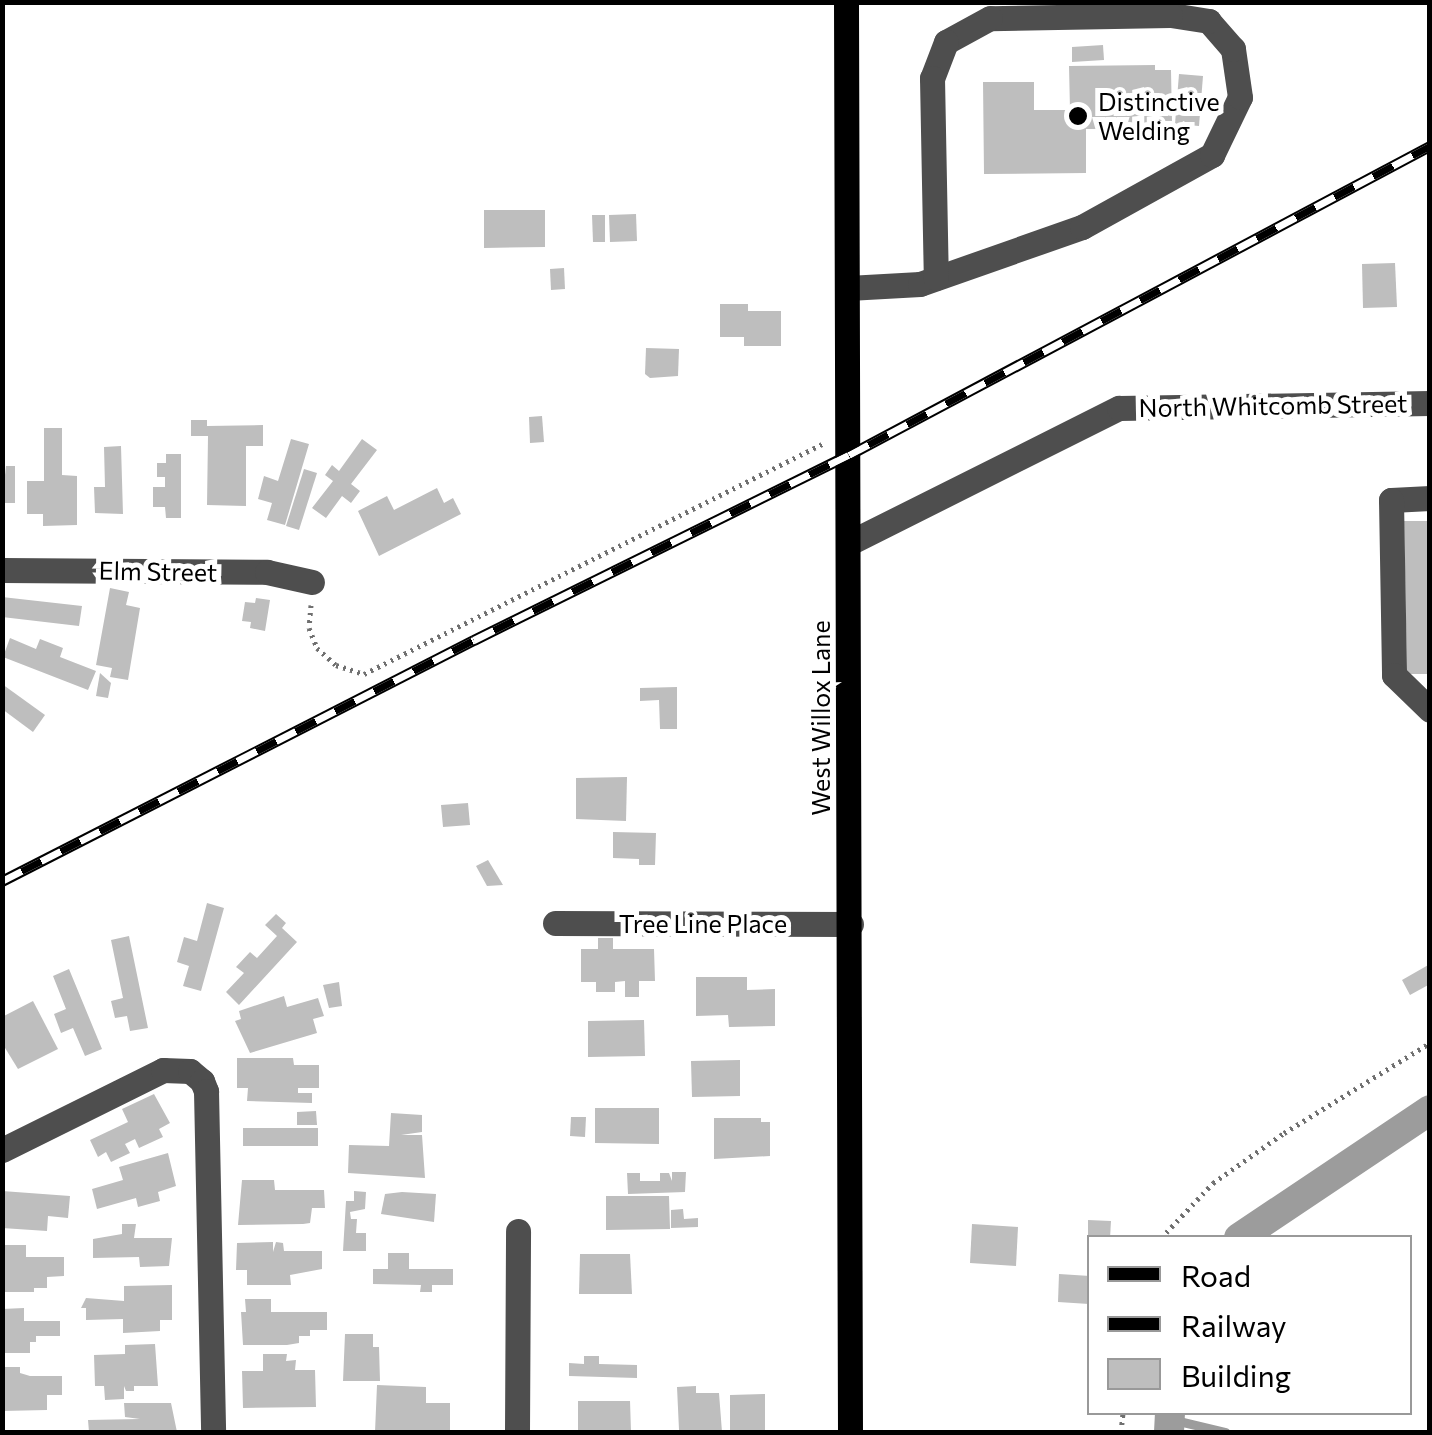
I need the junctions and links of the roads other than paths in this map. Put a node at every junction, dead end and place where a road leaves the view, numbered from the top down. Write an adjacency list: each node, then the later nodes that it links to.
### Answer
1 (846, 2): 3 (main road, West Willox Lane)
2 (936, 278): 2 (street); 3 (street)
3 (848, 288): 6 (main road, West Willox Lane)
4 (1430, 403): 6 (street, North Whitcomb Street)
5 (1430, 498): 9 (street)
6 (849, 542): 11 (main road, West Willox Lane)
7 (2, 570): 8 (street, Elm Street)
8 (312, 582)
9 (1430, 710)
10 (555, 923): 11 (street, Tree Line Place)
11 (851, 924): 16 (main road, West Willox Lane)
12 (2, 1150): 14 (street)
13 (518, 1231): 15 (street)
14 (213, 1432)
15 (517, 1432)
16 (850, 1432)

